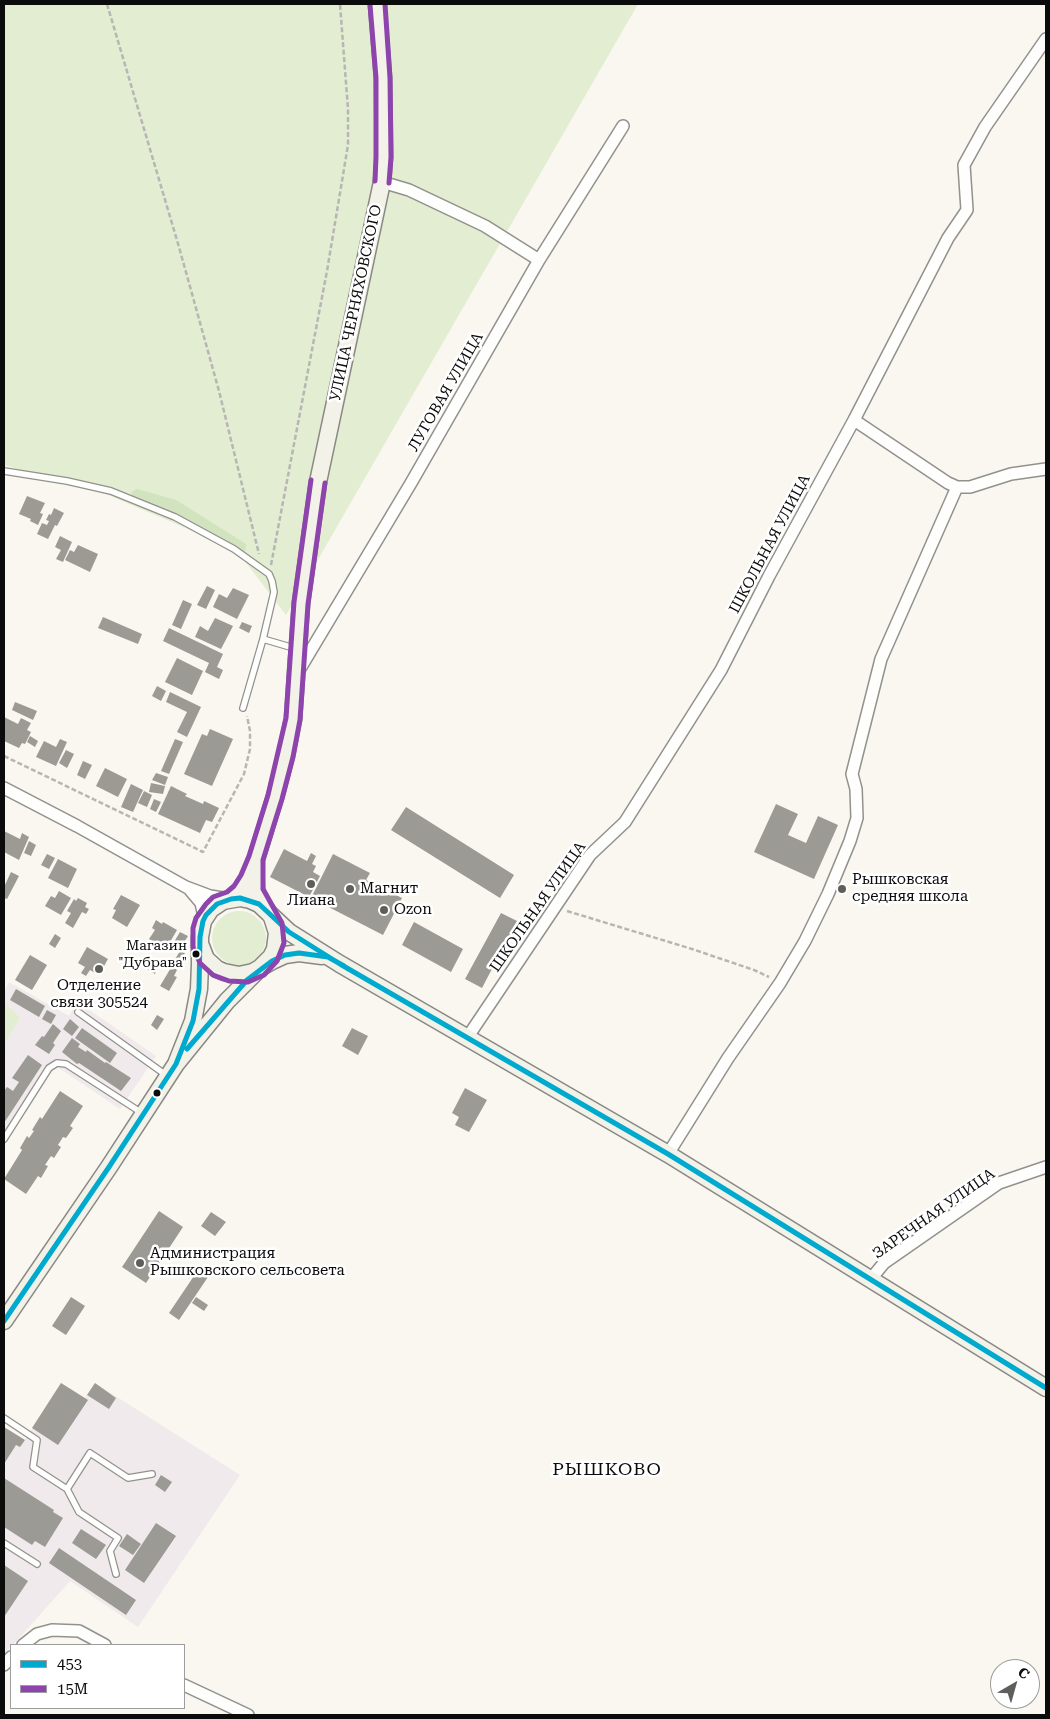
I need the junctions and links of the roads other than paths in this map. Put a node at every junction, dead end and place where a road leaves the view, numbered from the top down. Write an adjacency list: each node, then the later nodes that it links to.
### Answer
1 (377, 4): 4 (main road, УЛИЦА ЧЕРНЯХОВСКОГО)
2 (1046, 39): 6 (street, ШКОЛЬНАЯ УЛИЦА)
3 (623, 126): 5 (street, ЛУГОВАЯ УЛИЦА)
4 (382, 182): 5 (street); 11 (main road, УЛИЦА ЧЕРНЯХОВСКОГО)
5 (539, 260): 12 (street, ЛУГОВАЯ УЛИЦА)
6 (854, 420): 9 (street); 24 (street, ШКОЛЬНАЯ УЛИЦА)
7 (1046, 469): 9 (street)
8 (4, 471): 10 (lane)
9 (957, 487): 28 (street)
10 (263, 639): 11 (lane); 13 (lane)
11 (298, 649): 12 (main road, УЛИЦА ЧЕРНЯХОВСКОГО)
12 (297, 673): 15 (main road, УЛИЦА ЧЕРНЯХОВСКОГО)
13 (243, 708)
14 (4, 788): 16 (street)
15 (256, 860): 17 (main road); 18 (main road)
16 (186, 887): 17 (street); 19 (street)
17 (231, 899): 18 (main road); 19 (main road)
18 (272, 917): 21 (main road); 22 (main road)
19 (203, 921): 20 (main road)
20 (200, 945): 22 (main road); 25 (main road)
21 (340, 964): 22 (main road); 24 (main road)
22 (260, 969): 25 (main road)
23 (78, 1012): 25 (lane)
24 (467, 1038): 28 (main road)
25 (172, 1070): 26 (main road)
26 (144, 1114): 27 (lane); 31 (main road)
27 (4, 1139)
28 (668, 1154): 30 (main road)
29 (1046, 1167): 30 (street, ЗАРЕЧНАЯ УЛИЦА)
30 (870, 1280): 32 (main road)
31 (4, 1321)
32 (1046, 1388)
33 (4, 1418): 35 (lane)
34 (152, 1474): 35 (lane)
35 (67, 1489): 38 (lane)
36 (4, 1543): 37 (lane)
37 (36, 1564)
38 (116, 1574)
39 (24, 1644): 40 (street)
40 (104, 1644)
41 (185, 1685): 42 (street)
42 (248, 1715)

